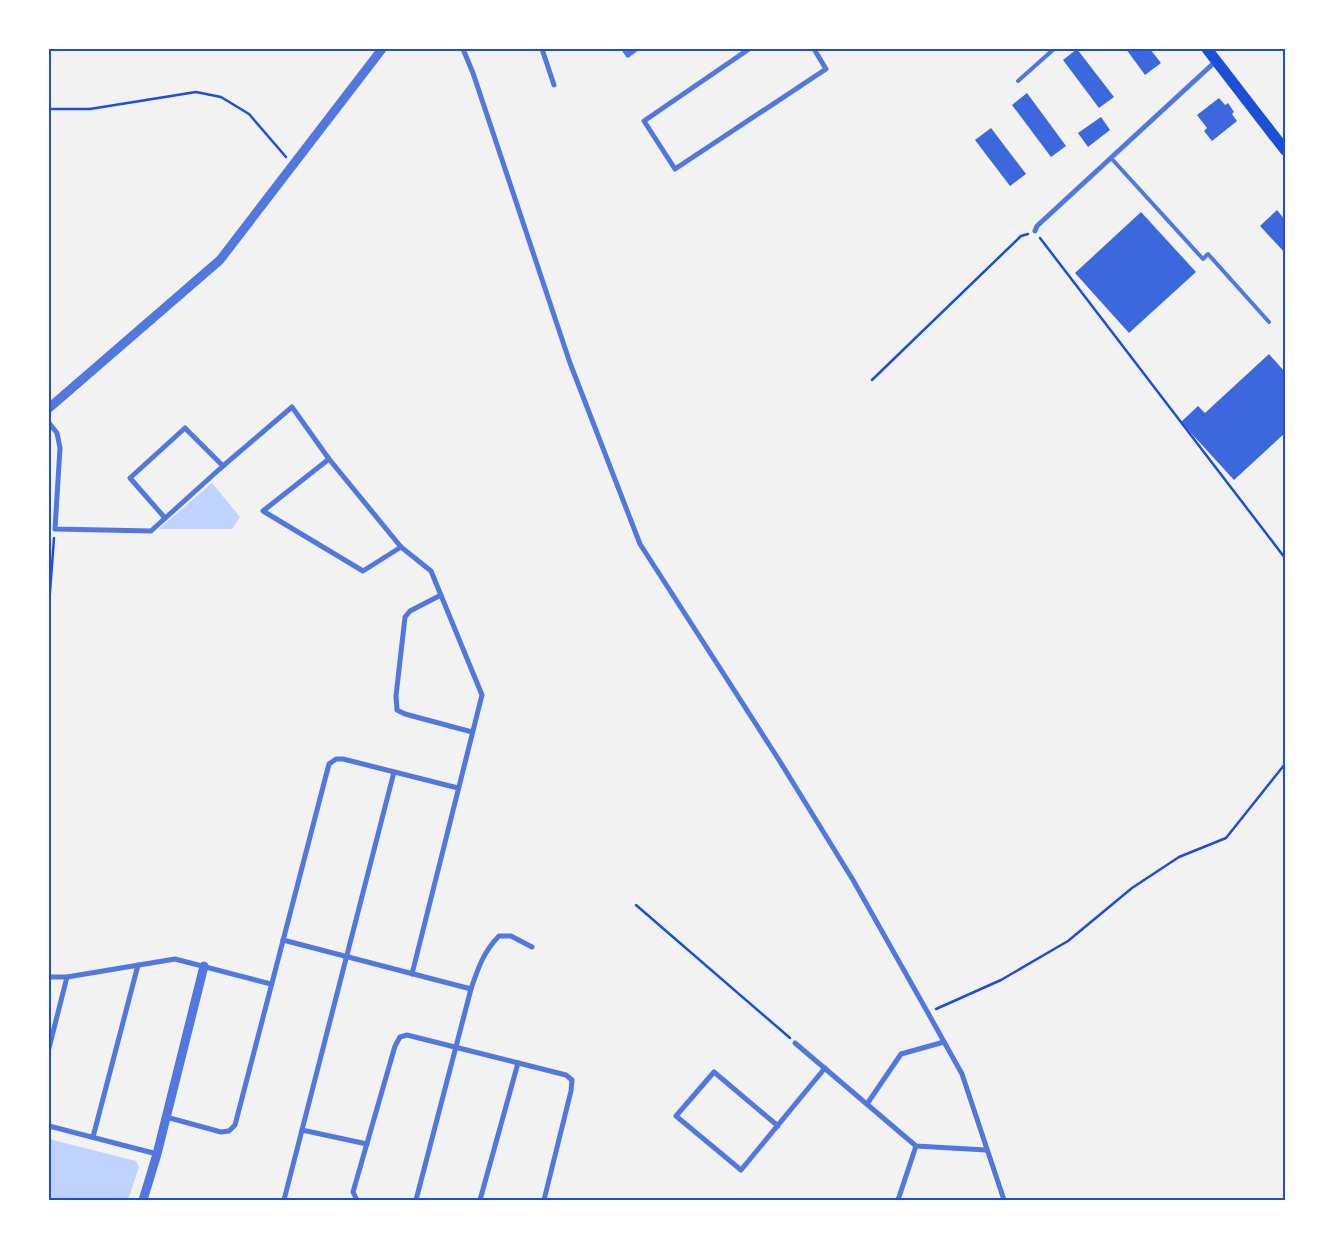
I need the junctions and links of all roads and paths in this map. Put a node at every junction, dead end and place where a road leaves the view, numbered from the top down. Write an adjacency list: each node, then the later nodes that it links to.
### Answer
1 (382, 49): 16 (street)
2 (463, 49): 45 (street)
3 (542, 49): 12 (street)
4 (624, 49): 5 (street)
5 (636, 49)
6 (749, 49): 7 (street)
7 (814, 49)
8 (1054, 49): 11 (lane)
9 (1207, 49): 10 (main road)
10 (1216, 61): 14 (main road); 15 (street)
11 (1018, 81)
12 (554, 85)
13 (49, 109): 16 (path)
14 (1285, 150)
15 (1111, 158): 17 (street); 18 (lane)
16 (292, 165): 20 (street)
17 (1035, 232): 19 (path); 27 (path)
18 (1269, 322)
19 (872, 380)
20 (49, 408)
21 (49, 423): 25 (street)
22 (329, 459): 23 (street); 26 (street); 26 (street)
23 (223, 466): 24 (street); 24 (street)
24 (166, 518): 25 (street)
25 (55, 529): 29 (path)
26 (401, 547): 28 (street)
27 (1285, 558)
28 (441, 594): 30 (street); 30 (street)
29 (49, 605)
30 (472, 732): 33 (street)
31 (1285, 764): 45 (path)
32 (394, 772): 33 (street); 35 (street); 37 (street)
33 (458, 788): 40 (street)
34 (636, 905): 47 (path)
35 (283, 940): 37 (street); 43 (street)
36 (532, 947): 44 (street)
37 (346, 957): 40 (street); 56 (street)
38 (138, 965): 39 (street); 42 (street); 57 (street)
39 (204, 966): 43 (street); 53 (street)
40 (412, 974): 44 (street)
41 (49, 977): 42 (street)
42 (67, 977): 49 (street)
43 (272, 984): 53 (street)
44 (471, 989): 48 (street)
45 (928, 1013): 46 (street)
46 (944, 1042): 52 (street); 60 (street)
47 (795, 1043): 51 (street)
48 (456, 1047): 50 (street); 58 (street); 65 (street)
49 (49, 1048)
50 (518, 1063): 66 (street); 67 (street)
51 (825, 1068): 52 (street); 55 (street)
52 (867, 1104): 59 (street)
53 (166, 1117): 61 (street)
54 (49, 1126): 57 (street)
55 (778, 1126): 55 (street)
56 (302, 1130): 58 (street); 63 (street)
57 (92, 1138): 61 (street)
58 (367, 1144): 64 (street)
59 (916, 1146): 60 (street); 68 (street)
60 (986, 1150): 69 (street)
61 (157, 1154): 62 (street)
62 (146, 1200)
63 (284, 1200)
64 (357, 1200)
65 (416, 1200)
66 (480, 1200)
67 (544, 1200)
68 (898, 1200)
69 (1004, 1200)

